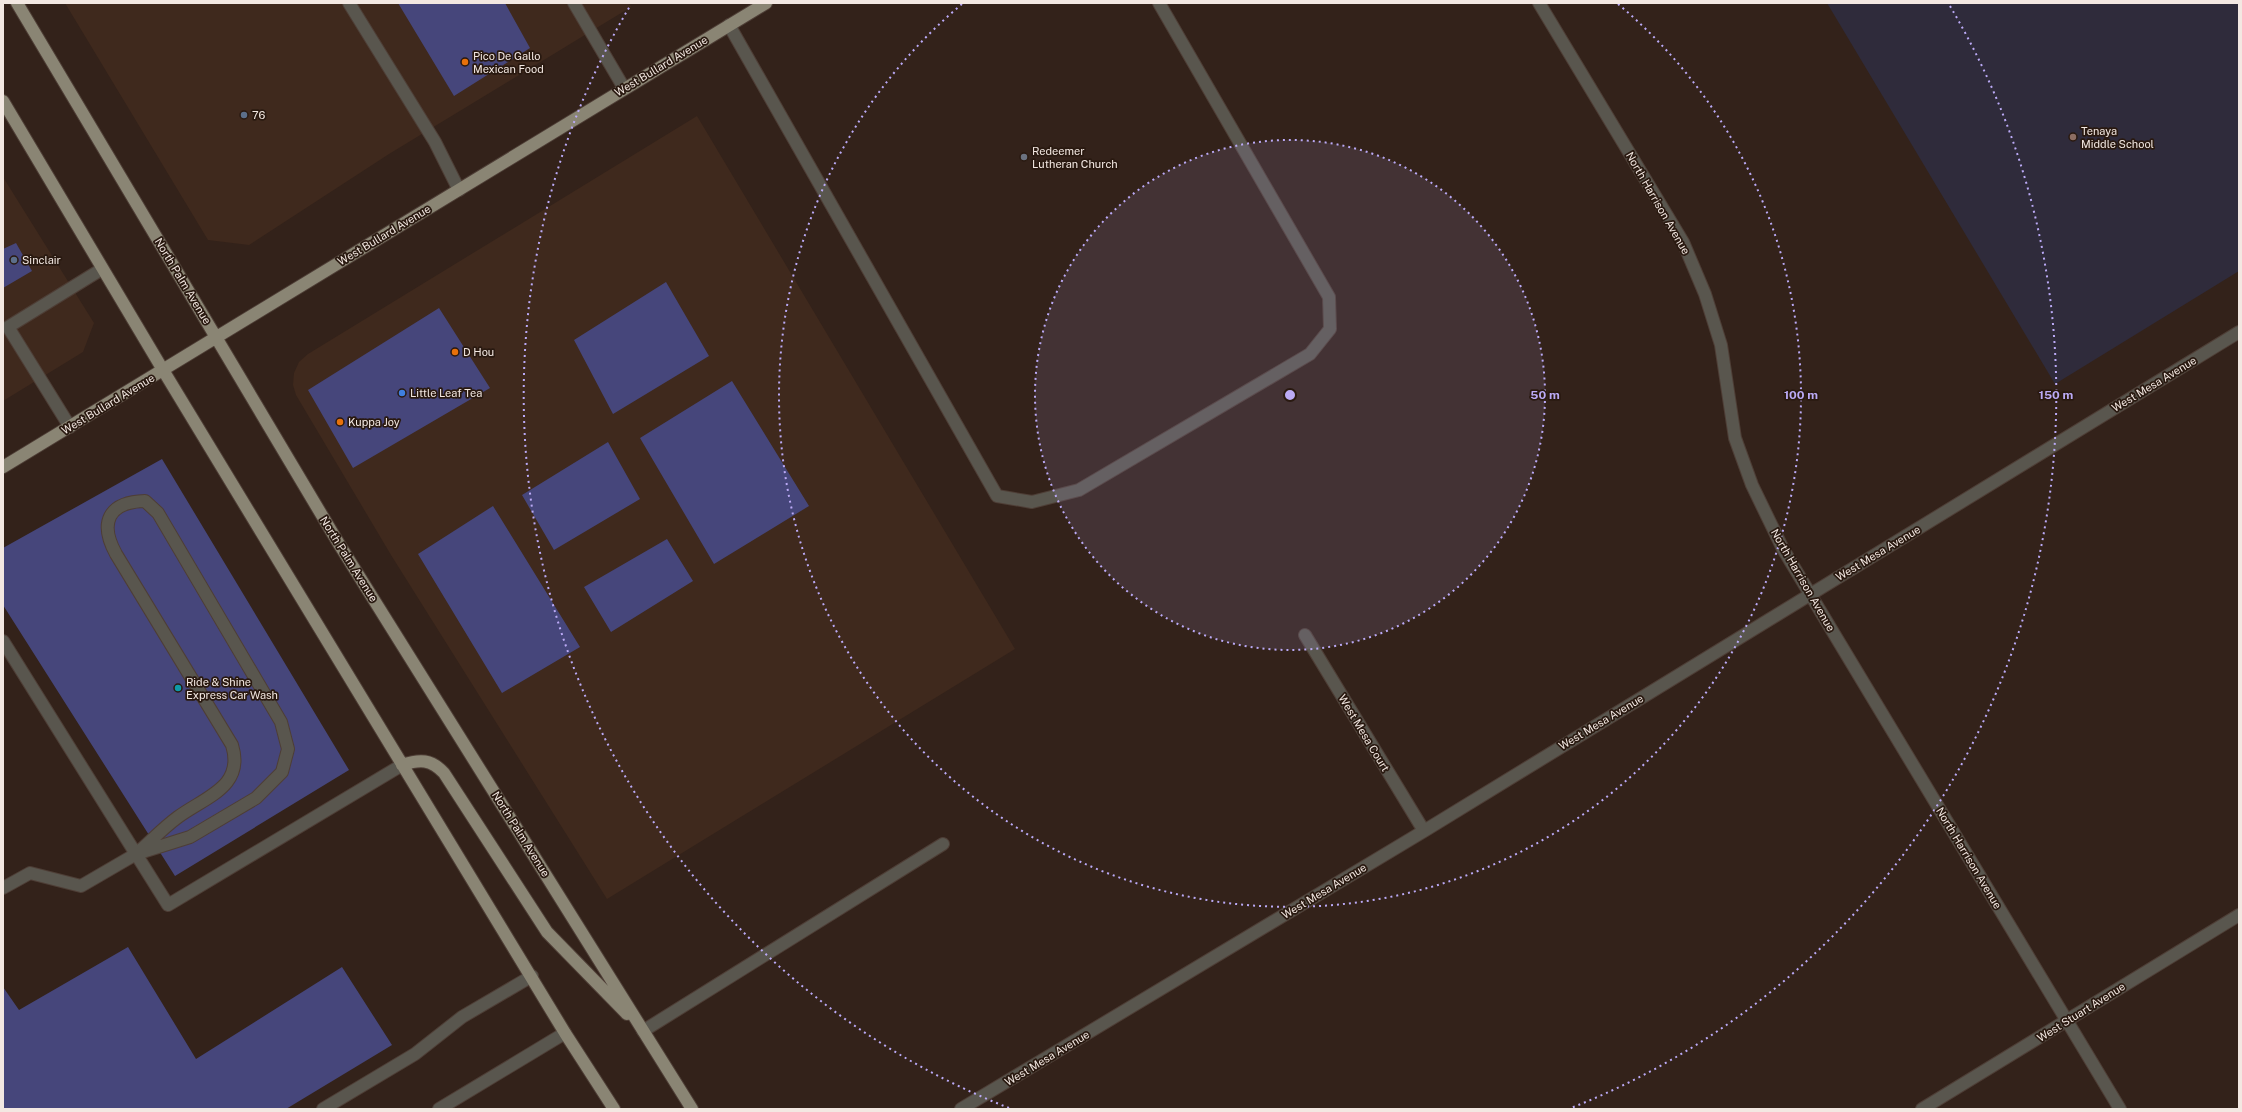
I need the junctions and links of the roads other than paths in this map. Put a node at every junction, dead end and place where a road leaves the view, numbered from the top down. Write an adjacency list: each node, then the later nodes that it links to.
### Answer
1 (17, 3): 13 (main road, North Palm Avenue)
2 (349, 3): 10 (street)
3 (574, 3): 8 (street)
4 (766, 3): 7 (main road, West Bullard Avenue)
5 (1159, 3): 7 (street)
6 (1539, 3): 17 (street, North Harrison Avenue)
7 (729, 25): 8 (main road, West Bullard Avenue)
8 (624, 88): 10 (main road, West Bullard Avenue)
9 (3, 101): 11 (main road)
10 (459, 190): 13 (main road, West Bullard Avenue)
11 (102, 269): 14 (main road); 15 (street)
12 (2239, 332): 17 (street, West Mesa Avenue)
13 (217, 338): 14 (main road, West Bullard Avenue); 28 (main road, North Palm Avenue)
14 (163, 370): 15 (main road, West Bullard Avenue); 20 (main road)
15 (70, 427): 16 (main road, West Bullard Avenue)
16 (3, 467)
17 (1811, 594): 21 (street, West Mesa Avenue); 27 (street, North Harrison Avenue)
18 (1305, 635): 21 (street, West Mesa Court)
19 (3, 641): 23 (street)
20 (402, 765): 23 (street); 26 (main road); 28 (main road)
21 (1424, 831): 34 (street, West Mesa Avenue)
22 (943, 844): 28 (street)
23 (136, 854): 23 (street); 24 (street)
24 (3, 888)
25 (2239, 915): 27 (street, West Stuart Avenue)
26 (532, 976): 29 (main road); 30 (street)
27 (2067, 1020): 35 (street, West Stuart Avenue); 36 (street, North Harrison Avenue)
28 (643, 1030): 33 (main road, North Palm Avenue)
29 (566, 1033): 31 (street); 32 (main road)
30 (322, 1109)
31 (438, 1109)
32 (614, 1109)
33 (692, 1109)
34 (961, 1109)
35 (1922, 1109)
36 (2120, 1109)

